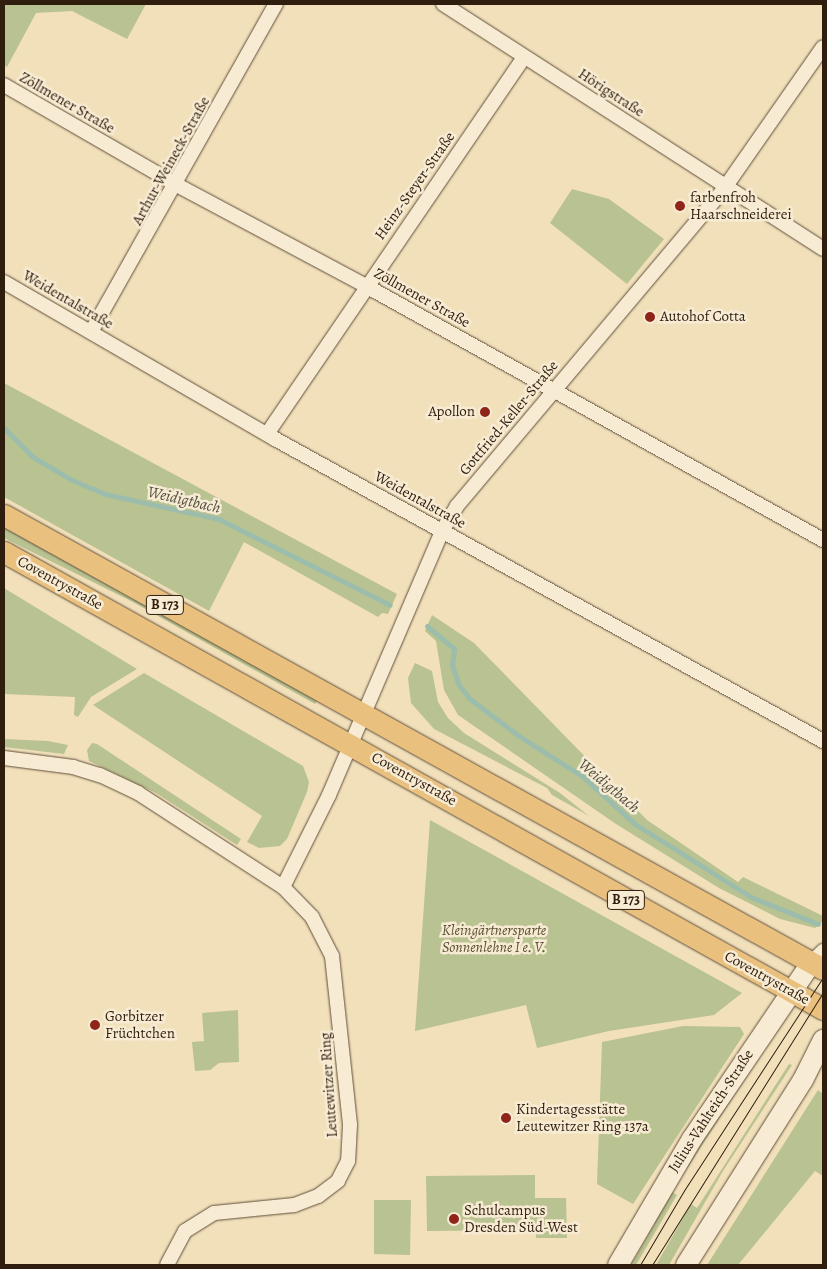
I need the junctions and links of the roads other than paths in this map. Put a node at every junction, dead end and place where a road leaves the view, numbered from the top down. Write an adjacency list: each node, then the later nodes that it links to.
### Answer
1 (276, 4): 6 (street, Arthur-Weineck-Straße)
2 (443, 4): 4 (street, Hörigstraße)
3 (823, 47): 7 (street, Gottfried-Keller-Straße)
4 (524, 57): 7 (street, Hörigstraße); 10 (street, Heinz-Steyer-Straße)
5 (4, 85): 6 (street, Zöllmener Straße)
6 (176, 185): 10 (street, Zöllmener Straße); 11 (street, Arthur-Weineck-Straße)
7 (726, 186): 8 (street, Hörigstraße); 12 (street, Gottfried-Keller-Straße)
8 (823, 249)
9 (4, 282): 11 (street, Weidentalstraße)
10 (366, 286): 12 (street, Zöllmener Straße); 13 (street, Heinz-Steyer-Straße)
11 (91, 332): 13 (street, Weidentalstraße)
12 (553, 390): 15 (street, Gottfried-Keller-Straße); 16 (street, Zöllmener Straße)
13 (267, 434): 15 (street, Weidentalstraße)
14 (4, 515): 18 (main road, B 173)
15 (442, 531): 18 (street, Gottfried-Keller-Straße); 19 (street, Weidentalstraße)
16 (823, 540)
17 (4, 552): 20 (main road, Coventrystraße / B 173)
18 (364, 714): 20 (street, Gottfried-Keller-Straße); 23 (main road, B 173)
19 (823, 740)
20 (351, 744): 22 (street); 24 (main road, Coventrystraße / B 173)
21 (4, 758): 22 (street, Leutewitzer Ring)
22 (283, 888): 27 (street, Leutewitzer Ring)
23 (820, 961): 24 (main road, Julius-Vahlteich-Straße)
24 (790, 992): 25 (main road, Coventrystraße / B 173); 28 (main road, Julius-Vahlteich-Straße)
25 (823, 1009)
26 (823, 1040): 29 (main road)
27 (167, 1265)
28 (618, 1265)
29 (686, 1265)

